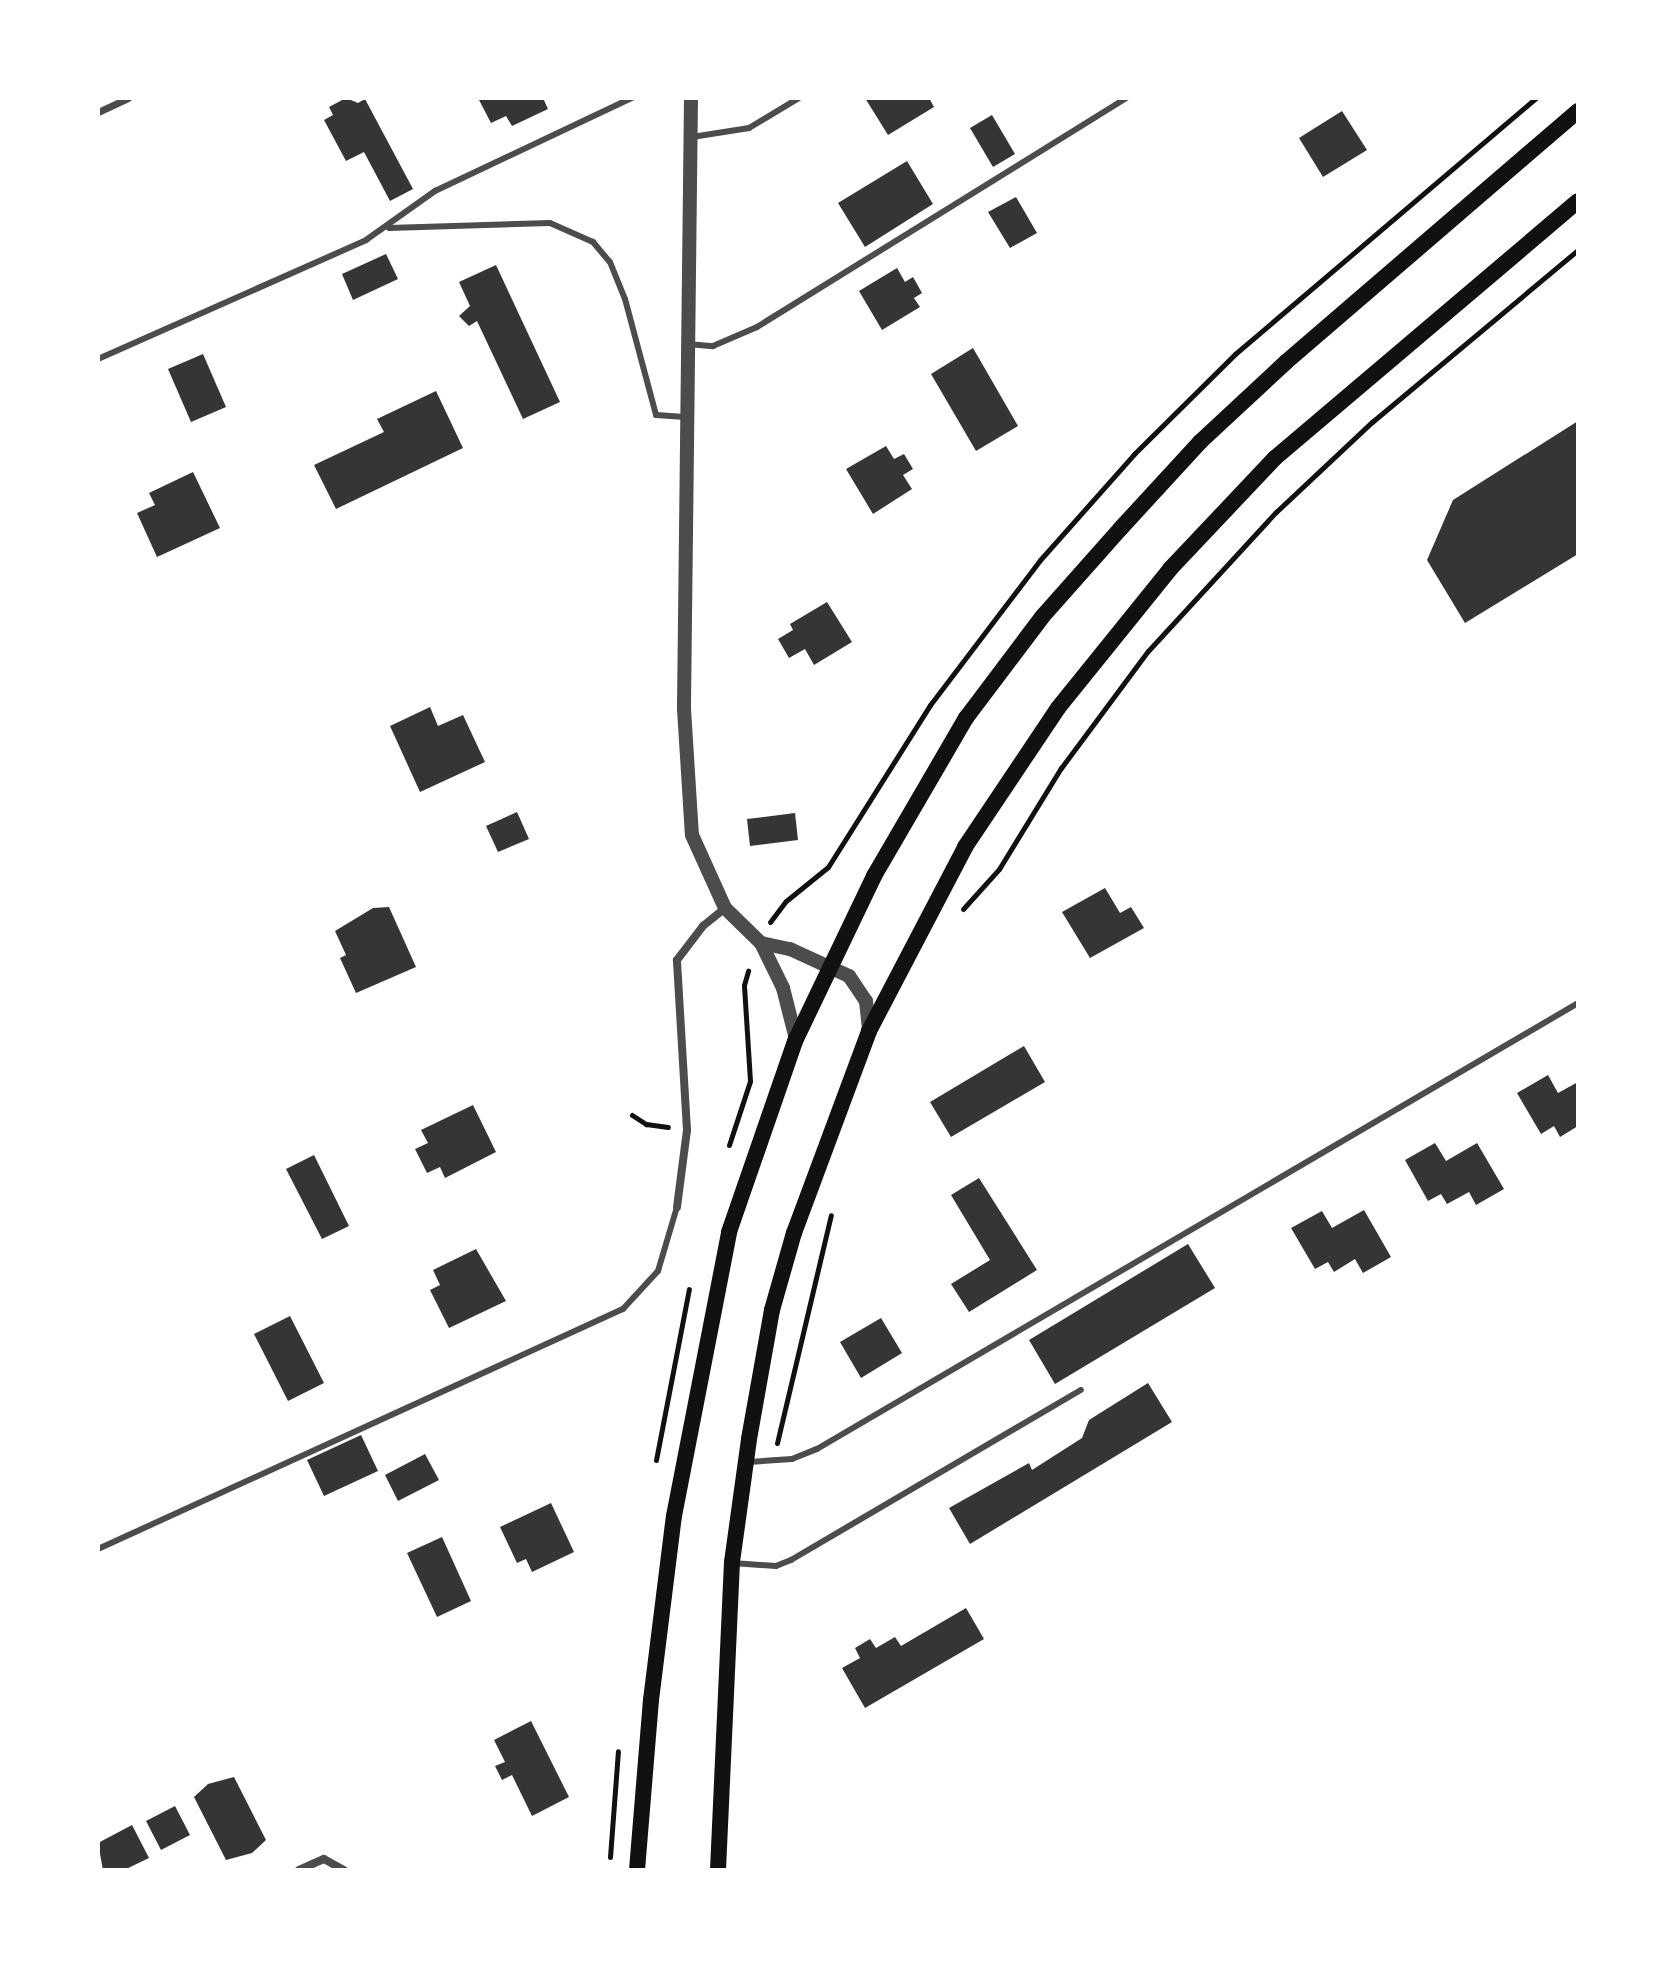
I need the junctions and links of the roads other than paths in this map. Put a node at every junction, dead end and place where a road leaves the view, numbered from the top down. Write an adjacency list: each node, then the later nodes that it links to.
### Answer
1 (128, 98): 7 (street)
2 (632, 98): 10 (lane)
3 (691, 98): 8 (street)
4 (799, 98): 8 (lane)
5 (1127, 98): 11 (lane)
6 (1578, 111): 16 (main road)
7 (98, 112)
8 (690, 137): 11 (street)
9 (1578, 201): 18 (main road)
10 (389, 228): 12 (lane); 13 (lane)
11 (688, 344): 13 (street)
12 (98, 359)
13 (687, 417): 14 (street)
14 (725, 908): 15 (street); 20 (street)
15 (761, 943): 16 (street); 19 (street)
16 (830, 964): 18 (street); 19 (main road)
17 (1578, 1003): 22 (lane)
18 (869, 1031): 22 (main road)
19 (796, 1039): 27 (main road)
20 (677, 1207): 23 (lane)
21 (1081, 1390): 24 (lane)
22 (746, 1462): 24 (main road)
23 (98, 1549)
24 (732, 1562): 28 (main road)
25 (299, 1870): 26 (street)
26 (344, 1870)
27 (637, 1870)
28 (718, 1870)

